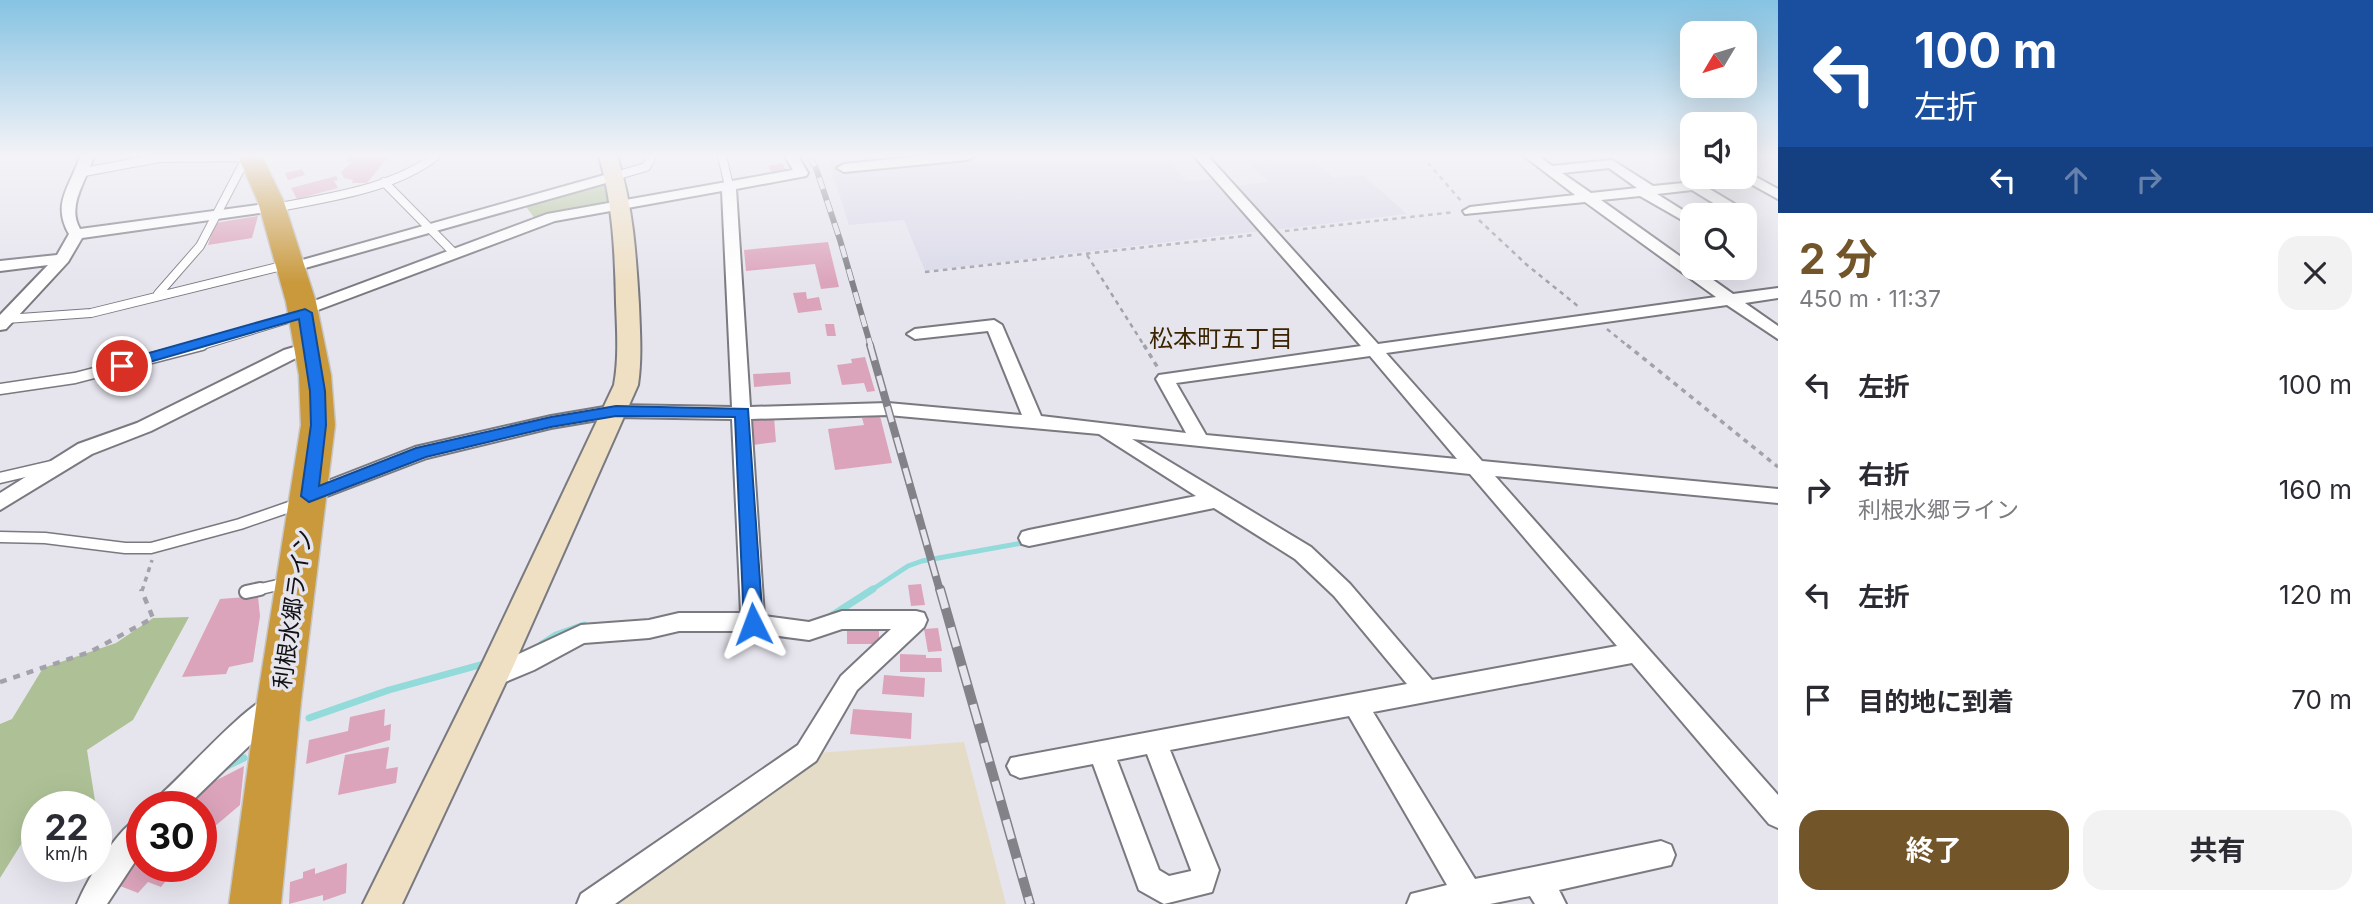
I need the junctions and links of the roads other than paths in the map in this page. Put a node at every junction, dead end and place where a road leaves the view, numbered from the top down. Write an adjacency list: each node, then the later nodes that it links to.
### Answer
1 (70, 198): 20 (street)
2 (224, 198): 18 (lane)
3 (269, 198): 15 (highway, 利根水郷ライン)
4 (315, 198): 15 (lane)
5 (401, 198): 19 (lane)
6 (519, 198): 19 (street)
7 (619, 198): 14 (street)
8 (659, 198): 14 (street)
9 (730, 198): 37 (street)
10 (1238, 198): 34 (street)
11 (1586, 198): 16 (street)
12 (1588, 198): 23 (street)
13 (1657, 198): 17 (street)
14 (620, 205): 21 (street); 36 (street)
15 (273, 208): 18 (street); 24 (highway, 利根水郷ライン)
16 (1470, 211)
17 (1680, 214)
18 (214, 216): 20 (street); 28 (lane)
19 (432, 228): 21 (lane); 24 (street)
20 (76, 234): 22 (street)
21 (454, 253): 31 (street)
22 (63, 259): 25 (street); 30 (street)
23 (1680, 259)
24 (292, 265): 28 (lane); 31 (highway, 利根水郷ライン)
25 (0, 266)
26 (1706, 280): 29 (street)
27 (1778, 293): 29 (street)
28 (158, 295): 30 (lane)
29 (1729, 300): 33 (street); 34 (street)
30 (3, 322)
31 (307, 324): 35 (lane); 41 (street); 45 (highway, 利根水郷ライン)
32 (915, 334): 38 (street)
33 (1778, 334)
34 (1374, 350): 40 (street); 42 (street)
35 (0, 389)
36 (616, 411): 37 (street); 45 (street); 54 (street)
37 (742, 412): 38 (street); 52 (street)
38 (1034, 422): 39 (street)
39 (1100, 428): 40 (street); 46 (street)
40 (1200, 441): 42 (street)
41 (62, 464): 43 (lane); 47 (street)
42 (1475, 466): 44 (street); 53 (street)
43 (0, 478)
44 (1778, 496)
45 (309, 498): 48 (lane); 50 (highway, 利根水郷ライン)
46 (1215, 500): 49 (street); 55 (street)
47 (0, 503)
48 (0, 537)
49 (1029, 538)
50 (297, 581): 51 (lane); 56 (highway, 利根水郷ライン)
51 (246, 592)
52 (753, 624): 54 (street); 70 (street)
53 (1635, 653): 55 (street); 62 (street)
54 (497, 666): 69 (street)
55 (1426, 690): 57 (street)
56 (279, 701): 61 (street); 68 (highway, 利根水郷ライン)
57 (1354, 704): 58 (street); 66 (street)
58 (1154, 741): 59 (street); 59 (street)
59 (1101, 751): 60 (street)
60 (1020, 766)
61 (186, 791)
62 (1778, 815)
63 (126, 849): 67 (street)
64 (1661, 855): 65 (street)
65 (1536, 880): 66 (street); 72 (street)
66 (1471, 899): 71 (street)
67 (91, 904)
68 (255, 904)
69 (382, 904)
70 (591, 904)
71 (1421, 904)
72 (1552, 904)

